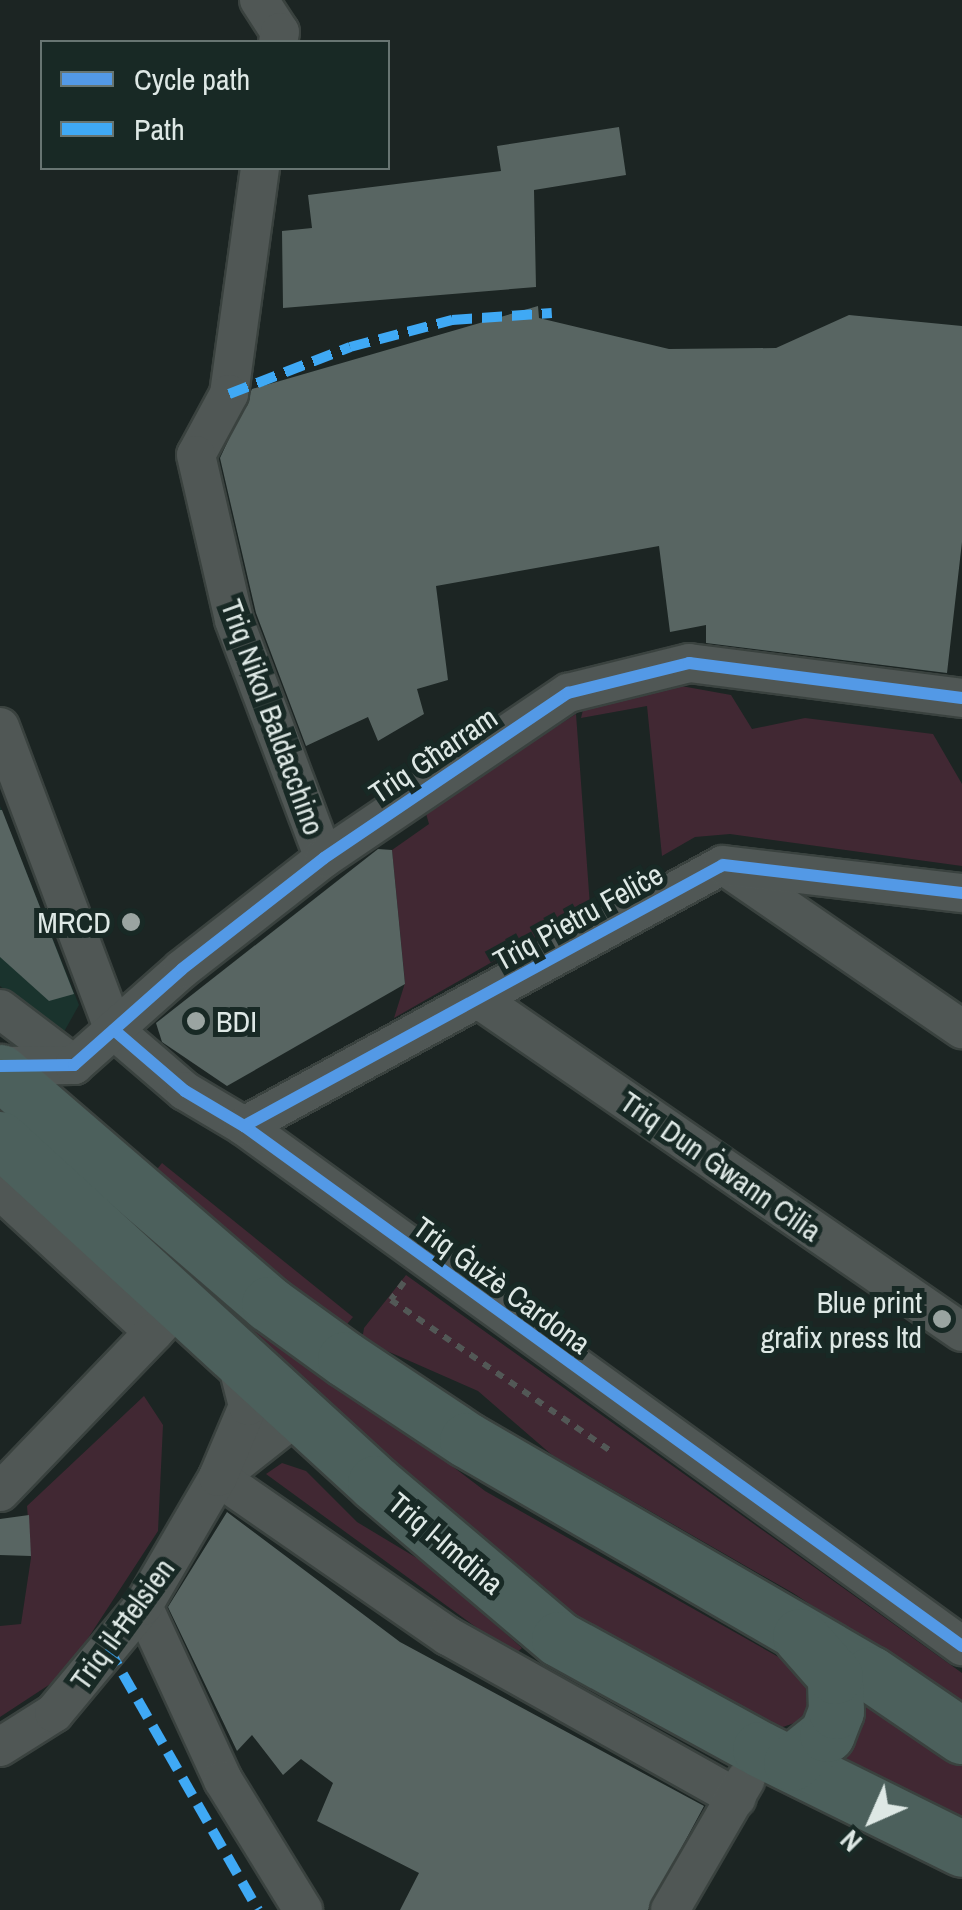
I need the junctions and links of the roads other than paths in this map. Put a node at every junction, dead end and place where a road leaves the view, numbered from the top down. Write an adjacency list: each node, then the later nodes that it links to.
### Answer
1 (259, 0): 2 (street)
2 (278, 40)
3 (260, 170): 6 (street, Triq Nikol Baldacchino)
4 (962, 698): 6 (street, Triq Għarram)
5 (0, 727): 12 (street)
6 (324, 858): 12 (street, Triq Għarram)
7 (723, 864): 8 (street); 9 (street, Triq Pietru Feliċe); 11 (street)
8 (962, 894)
9 (480, 1000): 15 (street, Triq Pietru Feliċe); 20 (street, Triq Dun Ġwann Cilia)
10 (0, 1009): 13 (street)
11 (962, 1028)
12 (114, 1030): 13 (street, Triq Għarram); 15 (street, Triq Ġużè Cardona)
13 (74, 1065): 14 (street); 17 (street)
14 (0, 1069): 17 (highway)
15 (244, 1126): 27 (street, Triq Ġużè Cardona)
16 (0, 1139): 19 (highway, Triq l-Imdina)
17 (76, 1141): 26 (highway)
18 (0, 1190): 19 (street)
19 (168, 1316): 21 (highway, Triq l-Imdina); 24 (street)
20 (962, 1332)
21 (234, 1350): 22 (highway, Triq l-Imdina); 23 (street, Triq il-Ħelsien)
22 (300, 1413): 23 (street, Triq il-Ħelsien); 30 (highway, Triq l-Imdina)
23 (218, 1477): 25 (street, Triq il-Ħelsien); 31 (street)
24 (0, 1492)
25 (143, 1606): 29 (street, Triq il-Ħelsien); 33 (street)
26 (795, 1630): 28 (highway); 30 (highway)
27 (962, 1646)
28 (962, 1736)
29 (0, 1747)
30 (775, 1756): 31 (street); 32 (highway, Triq l-Imdina)
31 (737, 1798): 34 (street)
32 (962, 1849)
33 (304, 1910)
34 (670, 1910)

